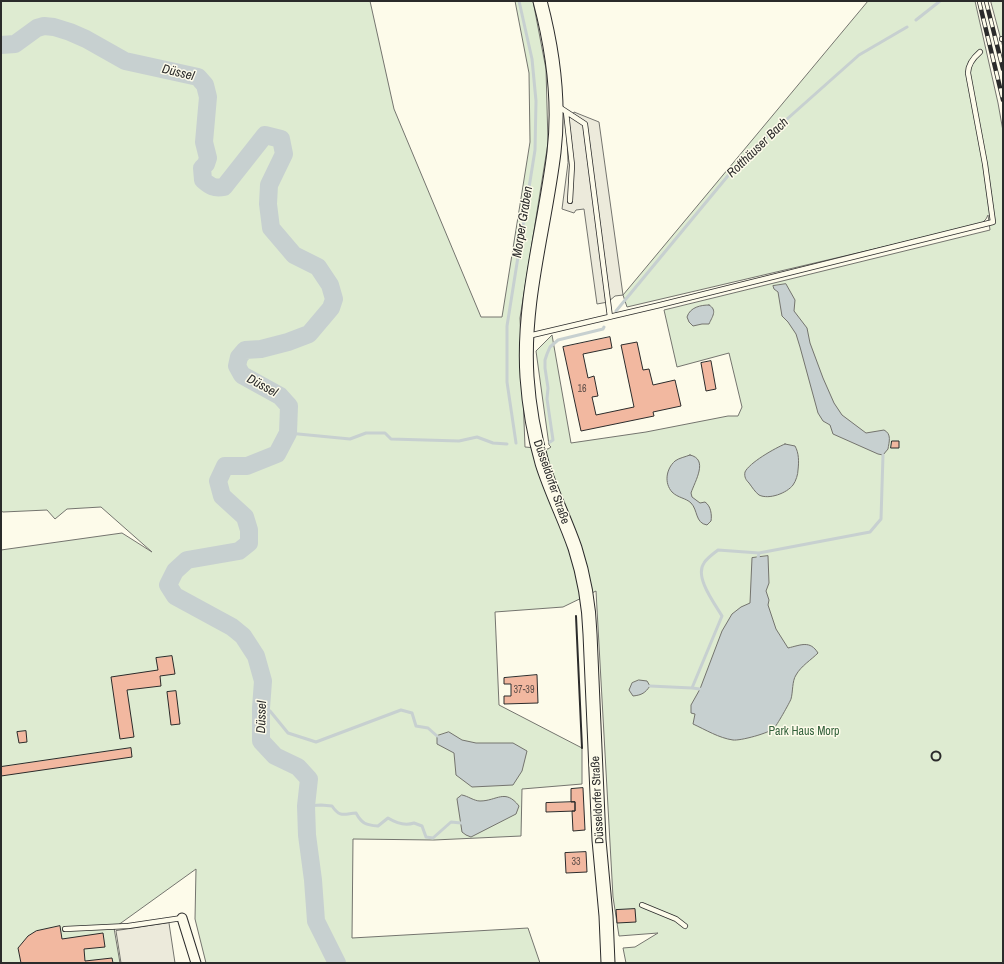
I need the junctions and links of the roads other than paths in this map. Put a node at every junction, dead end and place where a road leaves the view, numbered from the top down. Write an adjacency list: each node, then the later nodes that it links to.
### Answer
1 (540, 1): 3 (main road, Düsseldorfer Straße)
2 (980, 52): 5 (lane)
3 (561, 109): 4 (lane); 5 (lane); 6 (main road, Düsseldorfer Straße)
4 (570, 201)
5 (610, 317): 6 (lane)
6 (526, 337): 12 (main road, Düsseldorfer Straße)
7 (642, 905): 9 (lane)
8 (182, 918): 10 (lane); 11 (street)
9 (685, 926)
10 (65, 929)
11 (196, 963)
12 (608, 963)

